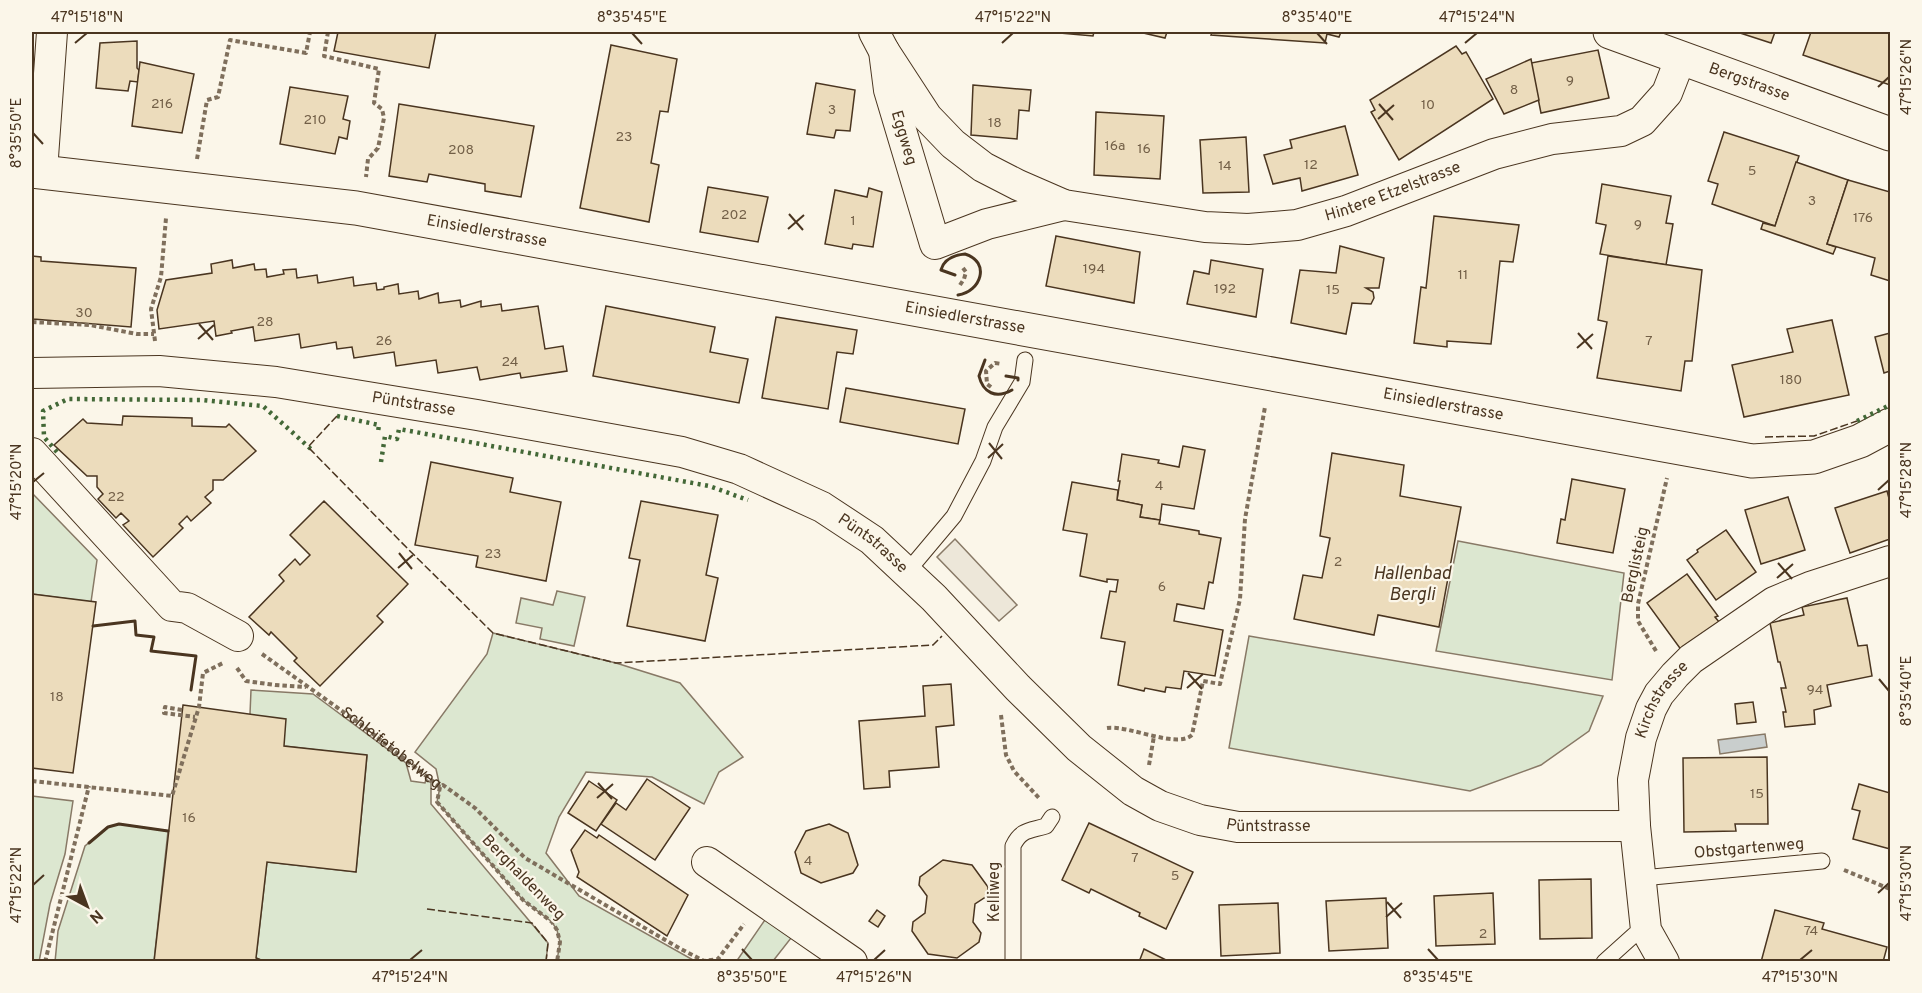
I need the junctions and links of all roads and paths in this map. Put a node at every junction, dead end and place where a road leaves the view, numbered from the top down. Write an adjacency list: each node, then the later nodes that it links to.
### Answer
1 (52, 32): 10 (street)
2 (310, 32): 9 (path)
3 (328, 32): 8 (path)
4 (1610, 32): 6 (main road, Bergstrasse)
5 (879, 41): 11 (street, Hintere Etzelstrasse); 13 (street, Eggweg)
6 (1681, 57): 7 (main road, Bergstrasse); 11 (street, Hintere Etzelstrasse)
7 (1890, 134)
8 (368, 159)
9 (196, 168)
10 (37, 171): 20 (main road, Einsiedlerstrasse)
11 (1064, 205): 13 (street, Hintere Etzelstrasse)
12 (167, 210): 15 (path)
13 (935, 244)
14 (32, 322): 15 (path)
15 (154, 334): 17 (path)
16 (1025, 360): 24 (lane)
17 (159, 371): 18 (street, Püntstrasse); 24 (street, Püntstrasse)
18 (32, 373)
19 (1264, 413): 32 (path)
20 (1890, 425)
21 (32, 453): 25 (street)
22 (1665, 485): 26 (path, Berglisteig)
23 (1890, 561): 26 (street, Kirchstrasse)
24 (907, 572): 29 (street, Püntstrasse)
25 (234, 647): 28 (path, Schleifetobelweg); 31 (path)
26 (1675, 675): 39 (street, Kirchstrasse)
27 (246, 681): 28 (path)
28 (307, 687): 37 (path, Schleifetobelweg)
29 (1018, 688): 33 (street, Püntstrasse); 38 (path)
30 (183, 710): 31 (path)
31 (195, 717): 36 (path)
32 (1154, 735): 33 (path); 34 (path)
33 (1078, 748): 39 (street, Püntstrasse)
34 (1150, 758)
35 (32, 781): 36 (path)
36 (89, 786): 46 (path)
37 (440, 787): 44 (path, Schleifetobelweg); 47 (path, Berghaldenweg)
38 (1052, 817): 49 (lane, Kelliweg)
39 (1635, 826): 42 (street, Kirchstrasse)
40 (1822, 861): 42 (lane, Obstgartenweg); 43 (path, Obstgartenweg)
41 (707, 862): 44 (street)
42 (1642, 878): 45 (street, Kirchstrasse)
43 (1890, 889)
44 (761, 899): 48 (street)
45 (1646, 930): 50 (lane); 51 (street, Kirchstrasse)
46 (45, 962)
47 (557, 962)
48 (852, 962)
49 (1013, 962)
50 (1604, 962)
51 (1664, 962)

